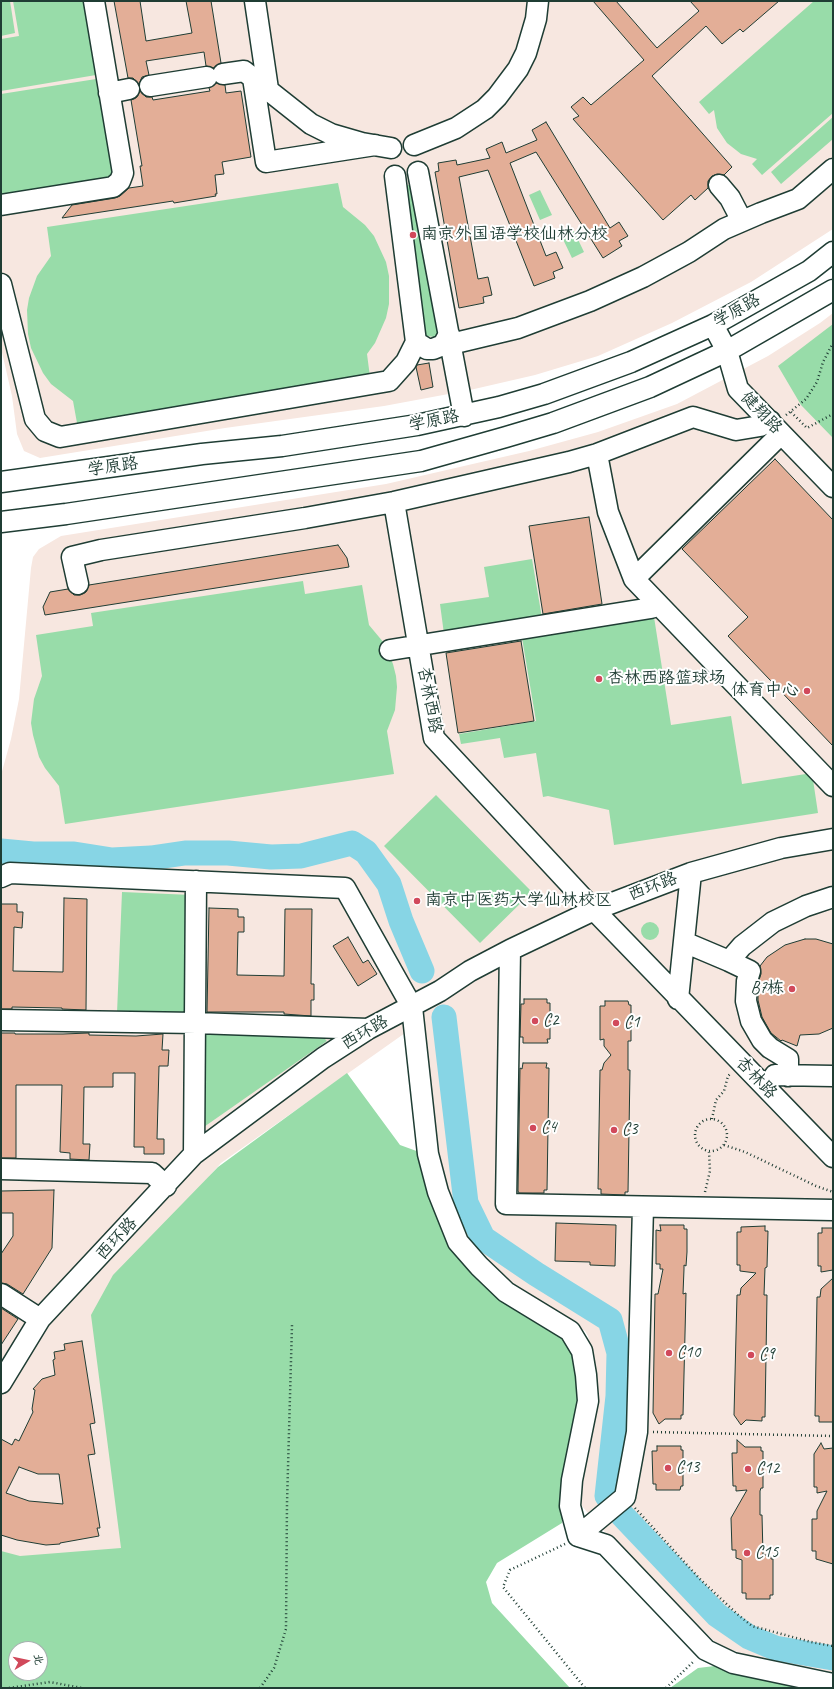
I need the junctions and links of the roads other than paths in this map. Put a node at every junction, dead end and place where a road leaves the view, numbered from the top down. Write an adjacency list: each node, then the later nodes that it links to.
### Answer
1 (94, 1): 7 (street)
2 (255, 1): 4 (street)
3 (538, 1): 8 (street)
4 (261, 84): 5 (street); 9 (street); 9 (street)
5 (150, 86)
6 (129, 89): 7 (street)
7 (109, 92): 14 (street)
8 (414, 145): 9 (street); 11 (street)
9 (383, 147): 12 (street)
10 (833, 169): 15 (street)
11 (418, 172): 12 (street); 20 (street)
12 (395, 176): 21 (street)
13 (719, 185): 15 (street)
14 (1, 204)
15 (742, 221): 20 (street)
16 (833, 252): 19 (street, 学原路)
17 (1, 284): 21 (street)
18 (833, 290): 22 (street, 学原路)
19 (713, 325): 22 (street, 健翔路); 23 (street, 学原路)
20 (450, 339): 21 (street); 23 (street)
21 (416, 342)
22 (727, 351): 24 (street, 健翔路); 29 (street, 学原路)
23 (464, 416): 26 (street, 学原路)
24 (775, 427): 25 (street); 27 (street, 健翔路); 30 (street)
25 (597, 454): 28 (street); 30 (street)
26 (1, 482)
27 (833, 487)
28 (394, 502): 31 (street); 33 (street, 杏林西路)
29 (1, 522)
30 (634, 579): 32 (street)
31 (78, 584)
32 (656, 602): 33 (street); 35 (street)
33 (419, 646): 34 (street); 41 (street, 杏林西路)
34 (390, 650)
35 (833, 786)
36 (833, 839): 37 (street, 西环路)
37 (692, 873): 41 (street, 西环路); 42 (street)
38 (1, 877): 39 (street)
39 (196, 881): 46 (street); 48 (street)
40 (833, 897): 44 (street)
41 (594, 910): 43 (street, 西环路); 45 (street, 杏林路)
42 (684, 942): 44 (street); 45 (street)
43 (510, 950): 46 (street, 西环路); 57 (street)
44 (729, 961): 51 (street)
45 (678, 999): 50 (street, 杏林路)
46 (412, 1007): 49 (street, 西环路); 62 (street)
47 (1, 1020): 48 (street)
48 (196, 1023): 49 (street); 53 (street)
49 (368, 1029): 53 (street, 西环路)
50 (749, 1071): 51 (street); 54 (street, 杏林路)
51 (788, 1076): 52 (street)
52 (833, 1076)
53 (194, 1154): 56 (street, 西环路)
54 (833, 1157)
55 (1, 1169): 56 (street)
56 (166, 1186): 60 (street, 西环路)
57 (643, 1207): 58 (street); 62 (street)
58 (833, 1210)
59 (1, 1294): 60 (street)
60 (40, 1319): 61 (street, 西环路)
61 (1, 1383)
62 (578, 1536): 63 (street)
63 (833, 1684)

